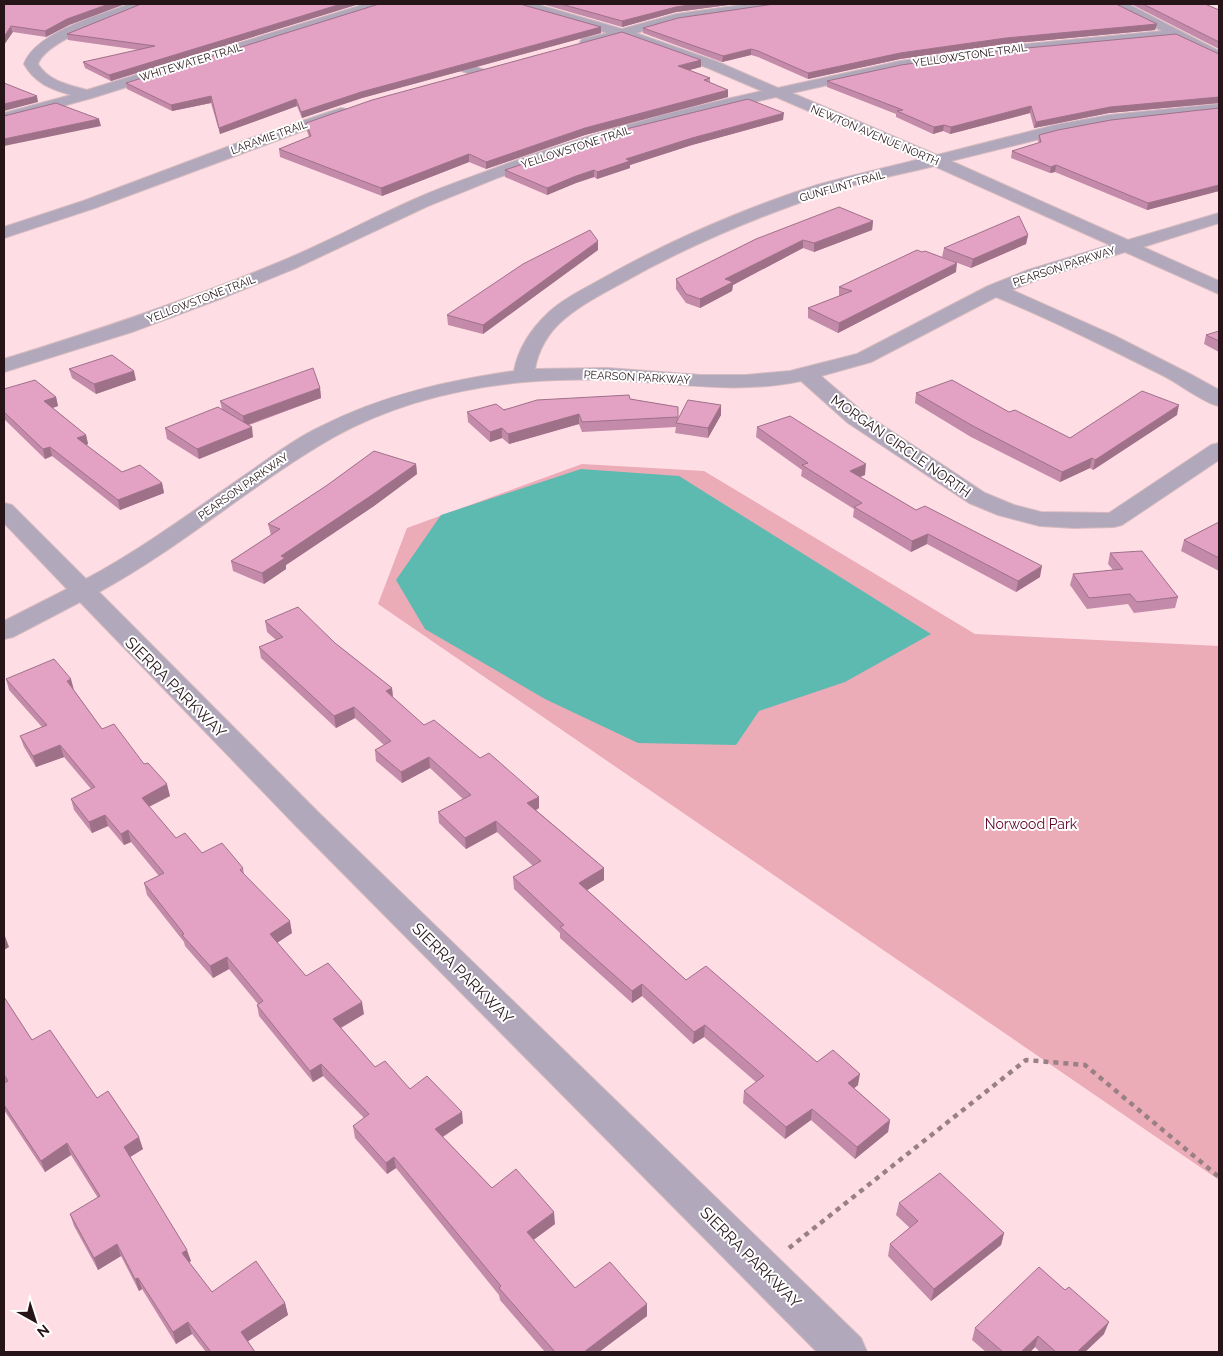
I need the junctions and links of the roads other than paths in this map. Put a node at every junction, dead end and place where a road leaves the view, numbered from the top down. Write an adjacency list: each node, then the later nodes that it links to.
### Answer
1 (139, 4): 15 (street)
2 (377, 4): 15 (street, WHITEWATER TRAIL)
3 (523, 4): 6 (street, NEWTON AVENUE NORTH)
4 (773, 4): 6 (street)
5 (1119, 4): 7 (street)
6 (621, 32): 8 (street); 14 (street, NEWTON AVENUE NORTH)
7 (1177, 34): 9 (street); 14 (street, YELLOWSTONE TRAIL)
8 (570, 47)
9 (1219, 56)
10 (460, 66): 12 (street)
11 (498, 68): 12 (street)
12 (480, 73): 13 (street)
13 (453, 80)
14 (774, 92): 19 (street, NEWTON AVENUE NORTH); 25 (street, YELLOWSTONE TRAIL)
15 (87, 95): 18 (street, WHITEWATER TRAIL)
16 (358, 106): 21 (street, LARAMIE TRAIL)
17 (1219, 108): 19 (street, GUNFLINT TRAIL)
18 (4, 118)
19 (935, 160): 22 (street, NEWTON AVENUE NORTH); 27 (street, GUNFLINT TRAIL)
20 (1219, 218): 22 (street, PEARSON PARKWAY)
21 (4, 233)
22 (1125, 246): 23 (street, NEWTON AVENUE NORTH); 24 (street, PEARSON PARKWAY)
23 (1219, 288)
24 (995, 290): 26 (street, PEARSON PARKWAY); 28 (street)
25 (4, 366)
26 (806, 374): 27 (street, PEARSON PARKWAY); 29 (street, MORGAN CIRCLE NORTH)
27 (524, 376): 31 (street, PEARSON PARKWAY)
28 (1219, 400)
29 (1219, 450)
30 (4, 510): 31 (street, SIERRA PARKWAY)
31 (82, 591): 32 (street); 33 (street, SIERRA PARKWAY)
32 (4, 631)
33 (846, 1352)

